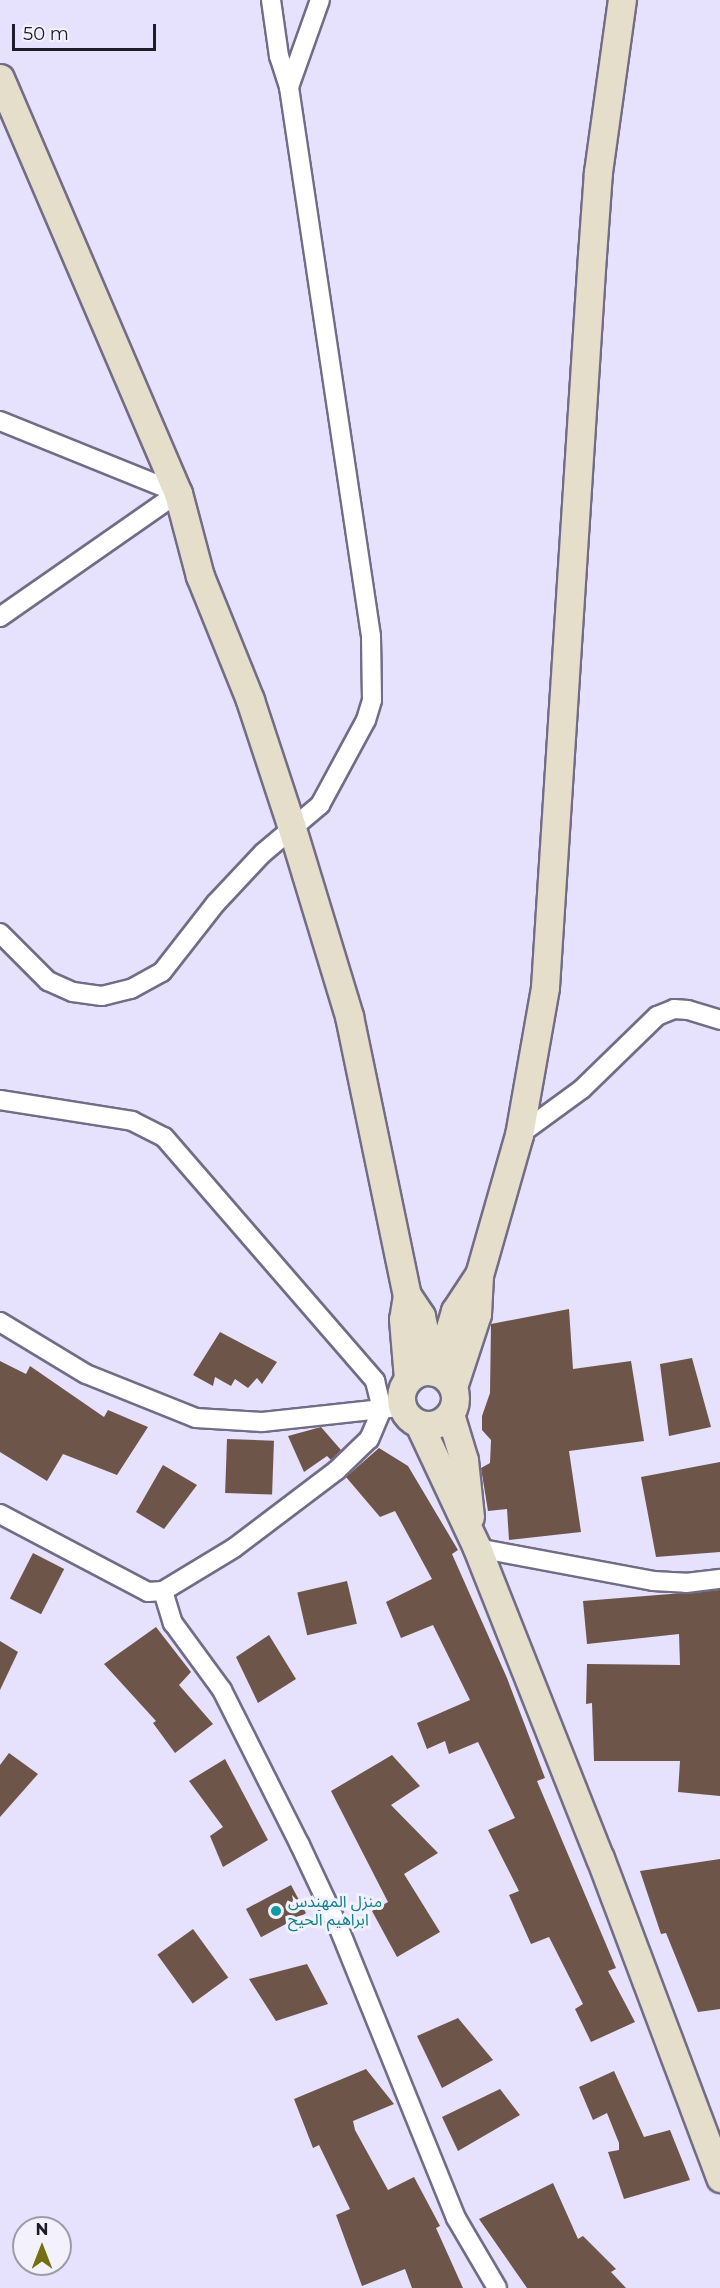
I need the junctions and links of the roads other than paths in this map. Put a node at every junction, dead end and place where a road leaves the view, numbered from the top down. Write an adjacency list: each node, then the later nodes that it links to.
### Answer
1 (272, 0): 5 (street)
2 (320, 0): 5 (street)
3 (622, 0): 13 (street)
4 (0, 78): 7 (street)
5 (289, 87): 9 (street)
6 (0, 421): 7 (street)
7 (178, 493): 8 (street); 9 (street)
8 (0, 617)
9 (291, 825): 10 (street); 15 (street)
10 (0, 933)
11 (720, 1020): 13 (street)
12 (0, 1100): 16 (street)
13 (519, 1135): 15 (street)
14 (0, 1323): 16 (street)
15 (433, 1377): 16 (street); 17 (street)
16 (401, 1414): 17 (street); 19 (street); 21 (street)
17 (450, 1414): 19 (street)
18 (0, 1514): 21 (street)
19 (474, 1542): 20 (street); 22 (street)
20 (720, 1579)
21 (163, 1591): 24 (street)
22 (713, 2143): 23 (street)
23 (720, 2178)
24 (497, 2288)

